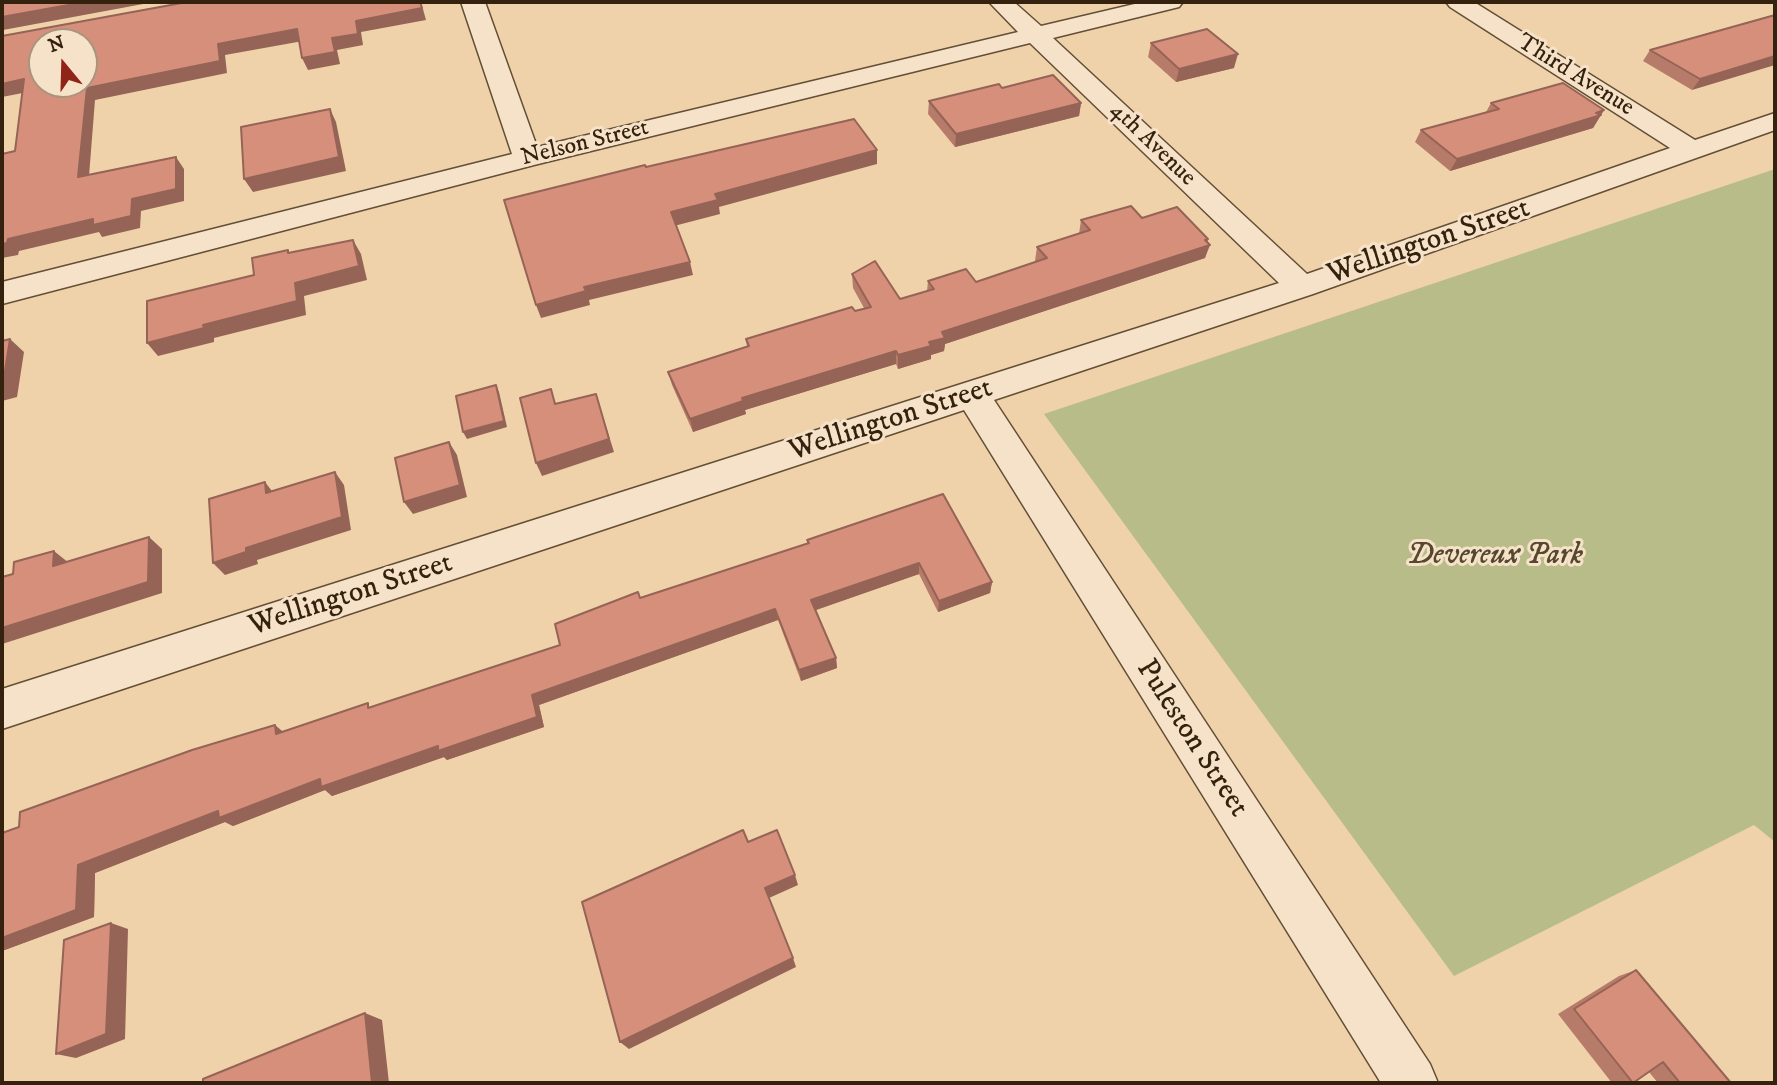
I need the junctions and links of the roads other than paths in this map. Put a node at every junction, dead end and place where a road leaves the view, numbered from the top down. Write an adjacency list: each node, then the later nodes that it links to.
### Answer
1 (473, 2): 8 (street)
2 (1001, 2): 5 (street, 4th Avenue)
3 (1171, 2): 5 (street, Nelson Street)
4 (1458, 2): 7 (street, Third Avenue)
5 (1037, 36): 8 (street, Nelson Street); 9 (street, 4th Avenue)
6 (1775, 121): 7 (street, Wellington Street)
7 (1692, 149): 9 (street, Wellington Street)
8 (527, 158): 10 (street, Nelson Street)
9 (1302, 288): 11 (street, Wellington Street)
10 (2, 293)
11 (972, 395): 12 (street, Wellington Street); 13 (street, Puleston Street)
12 (2, 709)
13 (1411, 1083)

